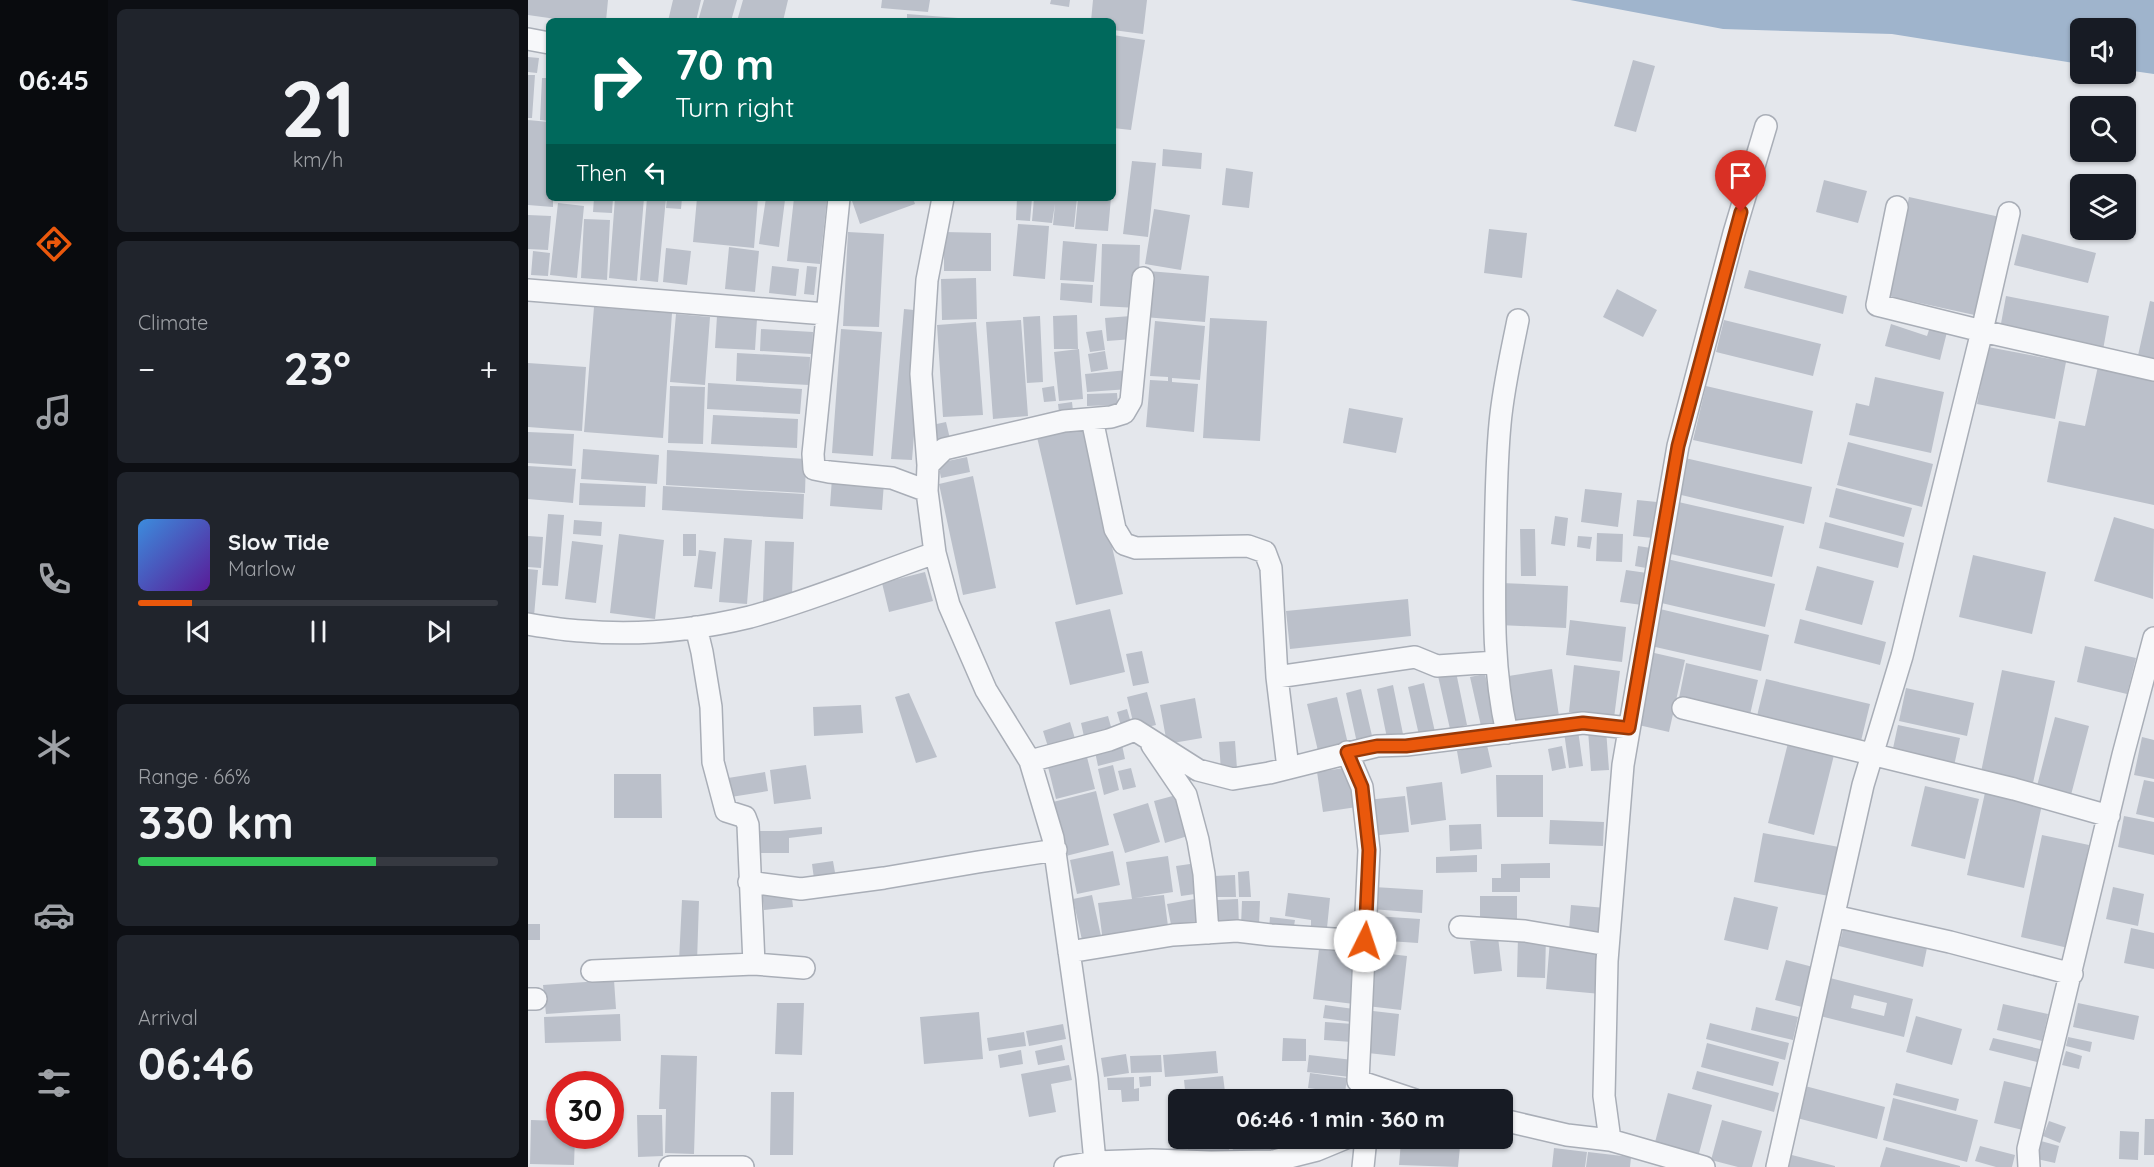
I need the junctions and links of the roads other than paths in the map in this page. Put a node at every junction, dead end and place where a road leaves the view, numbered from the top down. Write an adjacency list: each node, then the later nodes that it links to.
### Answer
1 (528, 39): 2 (street)
2 (546, 42)
3 (1766, 126): 24 (street)
4 (839, 201): 10 (street)
5 (942, 201): 15 (street)
6 (1897, 207): 12 (street)
7 (2009, 213): 12 (street)
8 (1143, 278): 14 (street)
9 (528, 290): 10 (street)
10 (826, 314): 16 (street)
11 (1518, 321): 21 (street)
12 (1982, 331): 13 (street); 28 (street)
13 (2154, 370)
14 (1092, 418): 15 (street); 22 (street)
15 (928, 465): 16 (street)
16 (927, 491): 17 (street)
17 (935, 554): 19 (street); 29 (street)
18 (528, 624): 19 (street)
19 (696, 627): 33 (street)
20 (2154, 638): 31 (street)
21 (1496, 662): 22 (street); 25 (street)
22 (1277, 677): 30 (street)
23 (1683, 708): 28 (street)
24 (1629, 728): 25 (street); 38 (street)
25 (1507, 733): 27 (street)
26 (1146, 736): 29 (street); 30 (street); 36 (street)
27 (1347, 752): 30 (street); 37 (street)
28 (1873, 753): 31 (street); 34 (street)
29 (1030, 761): 32 (street)
30 (1288, 768)
31 (2109, 816): 43 (street)
32 (1056, 850): 33 (street); 39 (street)
33 (749, 882): 40 (street)
34 (1834, 916): 43 (street); 56 (street)
35 (1460, 927): 38 (street)
36 (1208, 933): 37 (street); 39 (street)
37 (1365, 941): 44 (street)
38 (1608, 945): 46 (street)
39 (1069, 952): 50 (street)
40 (754, 964): 41 (street); 42 (street)
41 (804, 968)
42 (592, 971)
43 (2072, 974): 57 (street)
44 (1382, 1089)
45 (1513, 1122): 46 (street)
46 (1610, 1140): 49 (street)
47 (1319, 1149): 50 (street)
48 (1365, 1149): 54 (street)
49 (1639, 1158): 55 (street)
50 (1095, 1162): 53 (street)
51 (670, 1167): 52 (street)
52 (743, 1167)
53 (1065, 1167)
54 (1363, 1167)
55 (1704, 1167)
56 (1777, 1167)
57 (2029, 1167)

